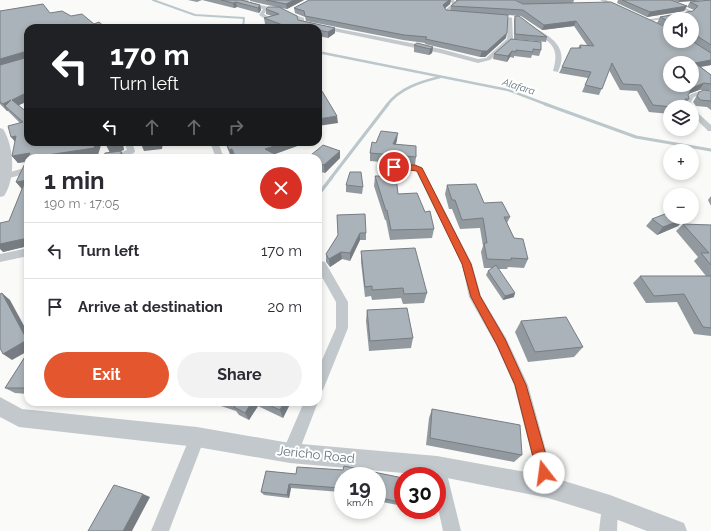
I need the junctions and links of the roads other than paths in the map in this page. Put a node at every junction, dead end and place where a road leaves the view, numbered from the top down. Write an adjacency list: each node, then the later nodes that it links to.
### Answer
1 (247, 0): 7 (street)
2 (452, 0): 13 (street)
3 (664, 0): 6 (street)
4 (601, 2): 11 (street)
5 (691, 4): 6 (street)
6 (680, 5): 18 (street)
7 (267, 8): 8 (street); 15 (street)
8 (274, 9)
9 (295, 9): 12 (street)
10 (281, 10): 12 (street)
11 (622, 10)
12 (286, 13): 16 (street)
13 (465, 15)
14 (518, 18): 20 (street)
15 (269, 19)
16 (301, 24)
17 (528, 26): 23 (street)
18 (658, 27)
19 (322, 28): 20 (street)
20 (508, 41): 21 (street)
21 (515, 42)
22 (549, 46): 23 (street)
23 (556, 46): 24 (street)
24 (556, 71)
25 (711, 94): 26 (street)
26 (689, 100)
27 (699, 118): 28 (street)
28 (711, 129)
29 (0, 131): 33 (street)
30 (129, 146): 31 (street)
31 (126, 154)
32 (394, 167): 45 (street)
33 (4, 170): 34 (street); 35 (street)
34 (24, 170)
35 (0, 192)
36 (24, 253): 37 (street)
37 (0, 258)
38 (322, 267): 39 (street)
39 (322, 376)
40 (0, 406): 42 (street, Jericho Road)
41 (309, 406): 43 (street)
42 (197, 437): 43 (street, Jericho Road); 47 (street)
43 (290, 453): 44 (street, Jericho Road)
44 (437, 466): 45 (street, Jericho Road); 48 (street)
45 (548, 487): 46 (street, Jericho Road)
46 (610, 506): 49 (street); 50 (street, Jericho Road)
47 (160, 531)
48 (452, 531)
49 (608, 531)
50 (676, 531)

